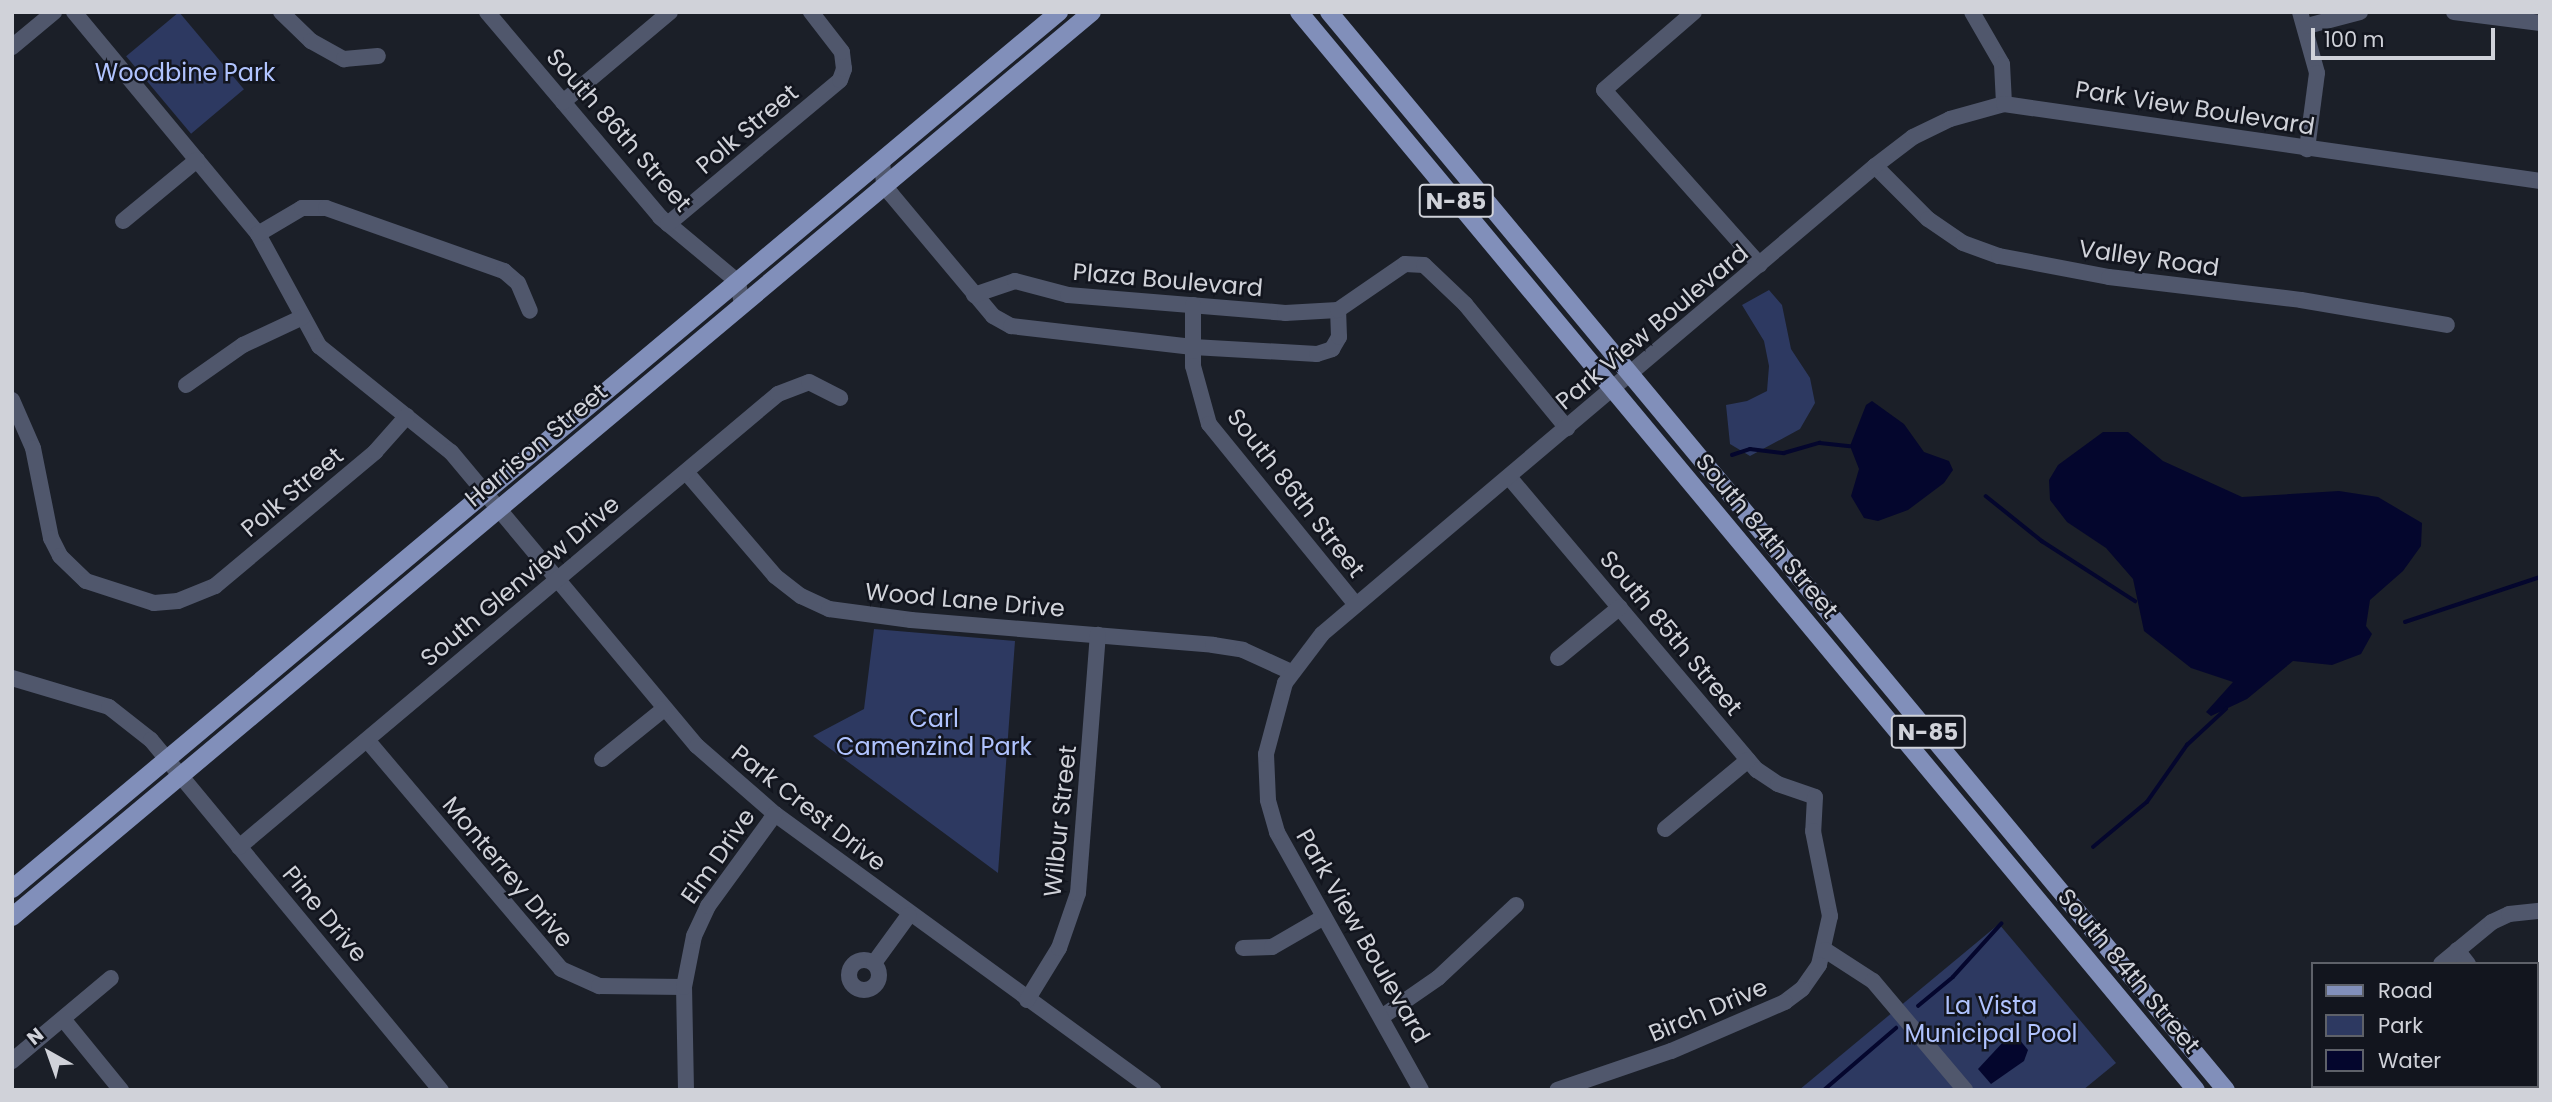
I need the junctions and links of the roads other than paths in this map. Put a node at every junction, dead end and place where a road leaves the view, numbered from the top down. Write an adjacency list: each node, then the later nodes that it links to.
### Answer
1 (54, 12): 17 (street)
2 (74, 12): 22 (street, Park Crest Drive)
3 (281, 12): 18 (street)
4 (487, 12): 19 (street, South 86th Street)
5 (670, 12): 19 (street)
6 (811, 12): 28 (street, Polk Street)
7 (1059, 12): 23 (main road, Harrison Street)
8 (1092, 12): 26 (main road, Harrison Street)
9 (1300, 12): 42 (main road, South 84th Street / N-85)
10 (1329, 12): 40 (main road, South 84th Street / N-85)
11 (1694, 12): 30 (street)
12 (1972, 12): 20 (street)
13 (2360, 12): 15 (street)
14 (2454, 12): 16 (street)
15 (2304, 19): 21 (street)
16 (2540, 23)
17 (12, 47)
18 (378, 57)
19 (563, 102): 28 (street, South 86th Street)
20 (2004, 104): 21 (street, Park View Boulevard); 24 (street, Park View Boulevard)
21 (2306, 149): 25 (street, Park View Boulevard)
22 (197, 160): 27 (street); 29 (street, Park Crest Drive)
23 (882, 161): 26 (street); 31 (main road, Harrison Street)
24 (1875, 166): 30 (street, Park View Boulevard); 38 (street, Valley Road)
25 (2540, 181)
26 (884, 186): 32 (street); 33 (main road, Harrison Street)
27 (122, 221)
28 (668, 224): 31 (street, South 86th Street)
29 (258, 234): 36 (street); 37 (street, Park Crest Drive)
30 (1760, 265): 40 (street, Park View Boulevard)
31 (738, 282): 33 (street); 49 (main road, Harrison Street)
32 (975, 295): 34 (street, Plaza Boulevard); 39 (street)
33 (742, 305): 49 (main road, Harrison Street)
34 (1193, 305): 35 (street, Plaza Boulevard); 39 (street, South 86th Street)
35 (1338, 310): 39 (street); 46 (street, Plaza Boulevard)
36 (530, 311)
37 (303, 317): 41 (street); 45 (street, Park Crest Drive)
38 (2447, 325)
39 (1193, 347): 51 (street, South 86th Street)
40 (1630, 374): 42 (street, Park View Boulevard); 92 (main road, South 84th Street / N-85)
41 (186, 385)
42 (1613, 389): 46 (street, Park View Boulevard); 91 (main road, South 84th Street / N-85)
43 (840, 398): 47 (street, South Glenview Drive)
44 (13, 401): 45 (street, Polk Street)
45 (407, 416): 49 (street, Park Crest Drive)
46 (1567, 428): 48 (street, Park View Boulevard)
47 (686, 472): 50 (street, South Glenview Drive); 53 (street, Wood Lane Drive)
48 (1509, 477): 51 (street, Park View Boulevard); 52 (street, South 85th Street)
49 (492, 500): 50 (street, Park Crest Drive); 61 (main road, Harrison Street)
50 (559, 579): 57 (street, Park Crest Drive); 58 (street, South Glenview Drive)
51 (1356, 605): 55 (street, Park View Boulevard)
52 (1620, 607): 54 (street); 60 (street, South 85th Street)
53 (1098, 635): 55 (street, Wood Lane Drive); 80 (street, Wilbur Street)
54 (1558, 658)
55 (1291, 672): 71 (street, Park View Boulevard)
56 (12, 678): 61 (street, Pine Drive)
57 (664, 709): 59 (street); 63 (street, Park Crest Drive)
58 (367, 740): 65 (street, South Glenview Drive); 79 (street, Monterrey Drive)
59 (602, 760)
60 (1748, 760): 62 (street, South 85th Street); 64 (street)
61 (174, 767): 65 (street, Pine Drive); 66 (main road, Harrison Street); 70 (main road, Harrison Street)
62 (1815, 797): 73 (street, Birch Drive)
63 (775, 814): 69 (street, Park Crest Drive); 79 (street, Elm Drive)
64 (1665, 829)
65 (239, 847): 86 (street, Pine Drive)
66 (12, 889)
67 (1516, 905): 81 (street)
68 (2540, 911): 74 (street)
69 (909, 915): 77 (street); 80 (street, Park Crest Drive)
70 (12, 917)
71 (1324, 917): 72 (street); 81 (street, Park View Boulevard)
72 (1242, 948)
73 (1825, 950): 89 (street, Birch Drive); 90 (street)
74 (2457, 950): 75 (street); 76 (street)
75 (2443, 962)
76 (2466, 962)
77 (874, 963)
78 (111, 978): 82 (street)
79 (684, 987): 87 (street, Elm Drive)
80 (1027, 1000): 84 (street, Park Crest Drive)
81 (1383, 1016): 88 (street, Park View Boulevard)
82 (63, 1019): 83 (street); 85 (street)
83 (12, 1060)
84 (1151, 1089)
85 (121, 1090)
86 (441, 1090)
87 (686, 1090)
88 (1421, 1090)
89 (1557, 1090)
90 (1965, 1090)
91 (2196, 1090)
92 (2226, 1090)

